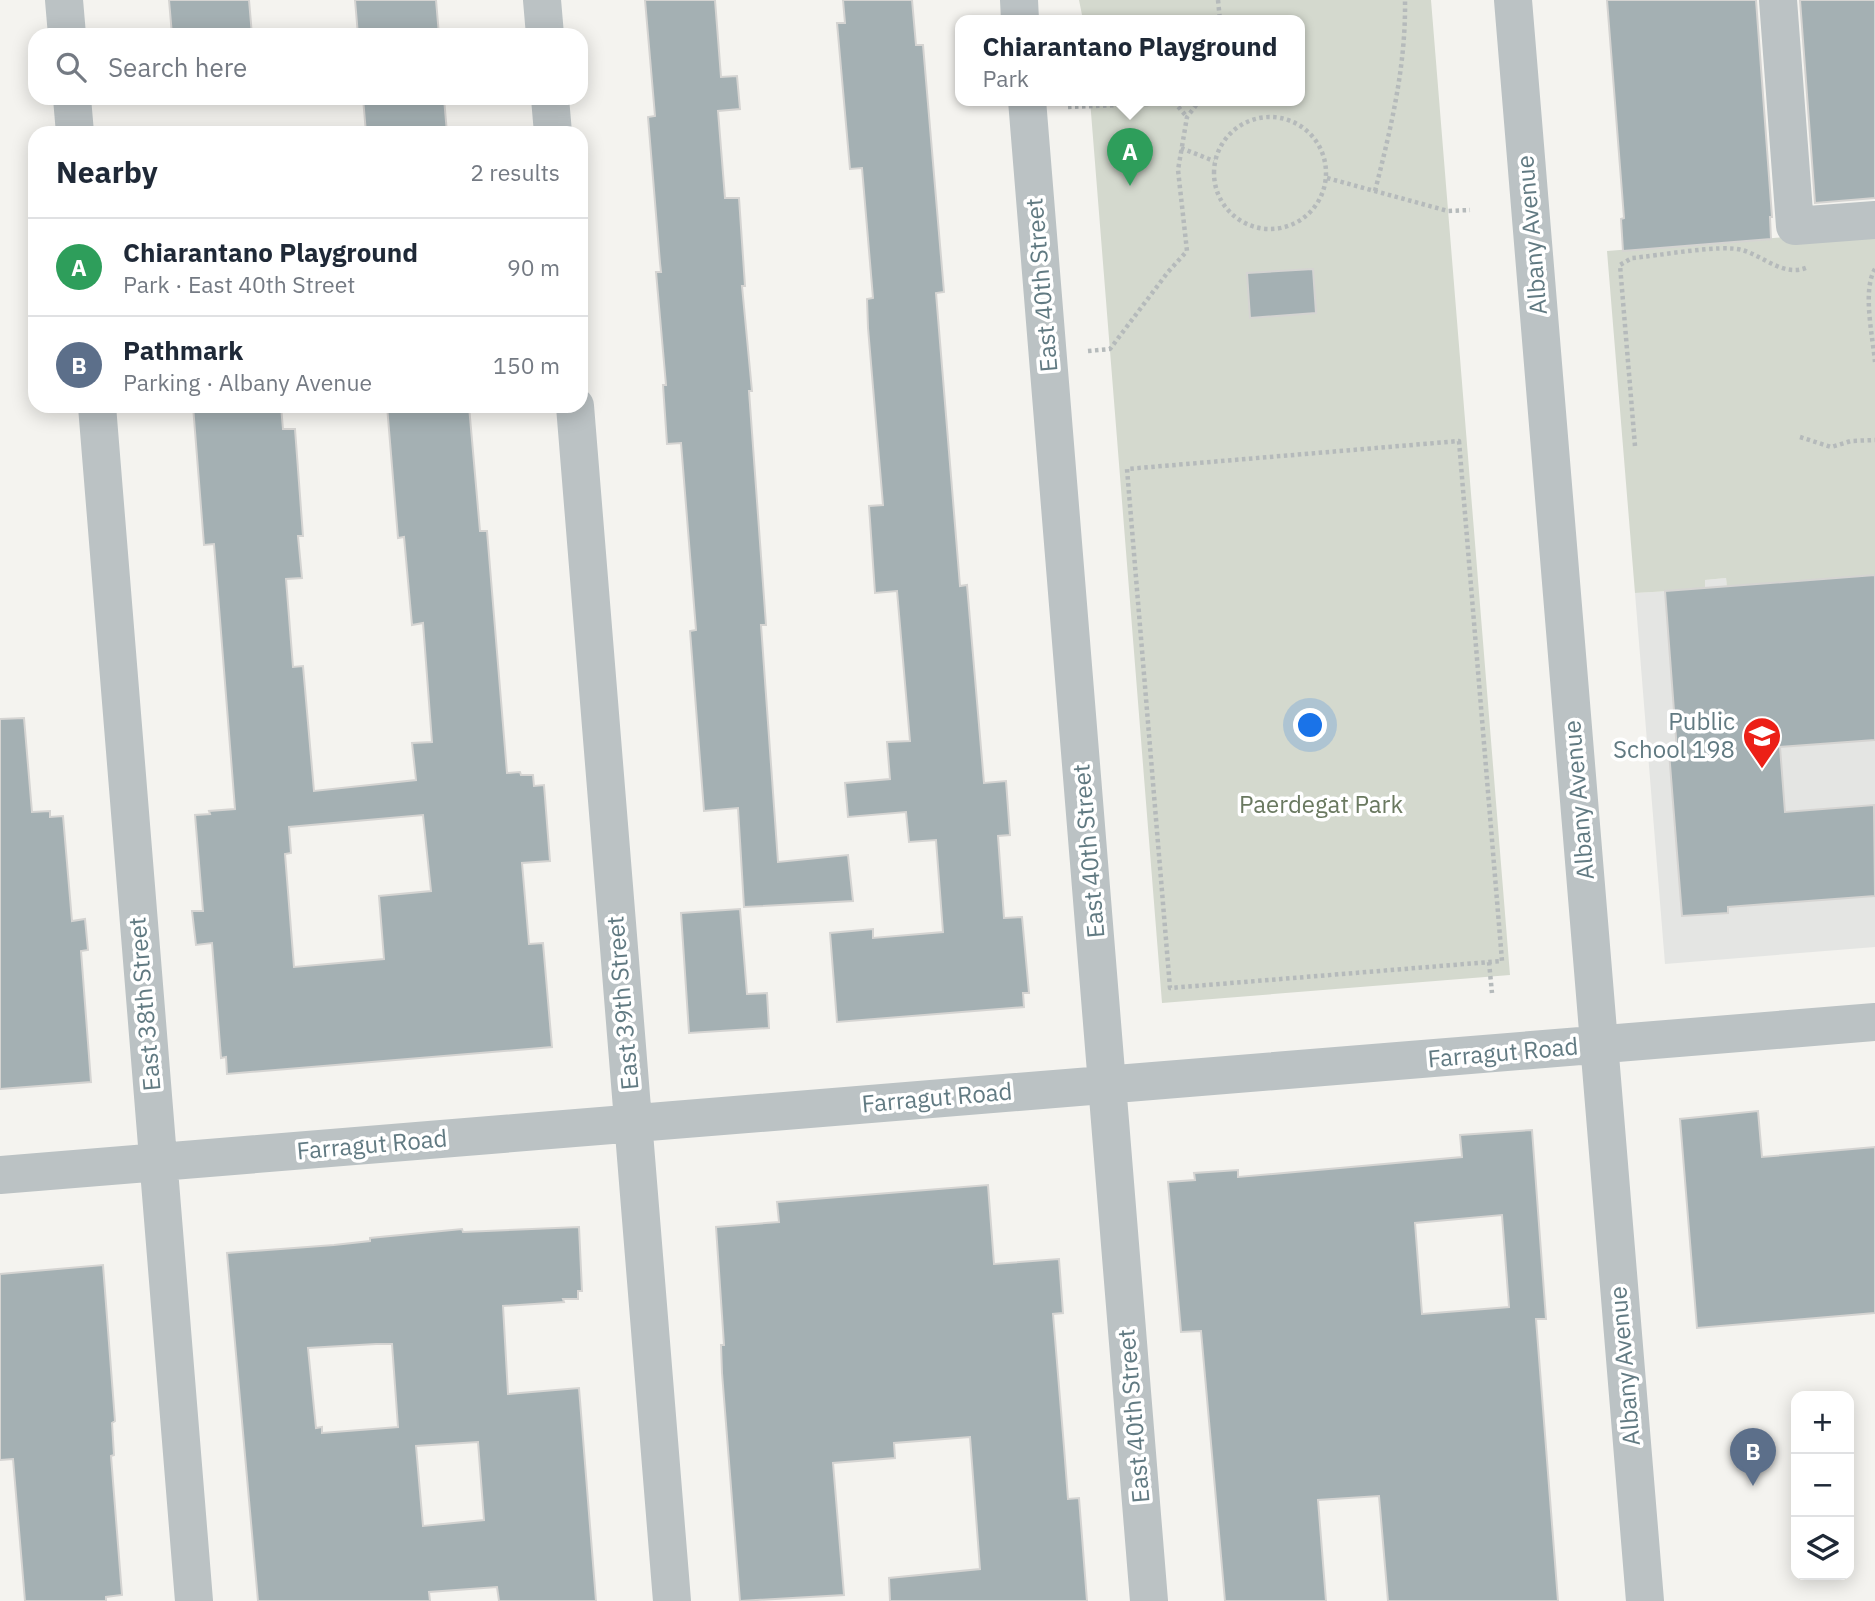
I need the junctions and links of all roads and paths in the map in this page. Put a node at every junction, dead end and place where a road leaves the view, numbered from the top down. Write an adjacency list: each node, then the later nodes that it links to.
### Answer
1 (64, 0): 6 (street)
2 (542, 0): 7 (street)
3 (1405, 0): 21 (path)
4 (1513, 0): 36 (street, Albany Avenue)
5 (1778, 0): 23 (street)
6 (66, 28)
7 (544, 28)
8 (73, 105): 16 (street)
9 (551, 105): 17 (street)
10 (1027, 106): 37 (street, East 40th Street)
11 (1095, 106): 14 (path)
12 (1178, 106): 15 (path)
13 (1195, 106): 15 (path)
14 (1068, 107)
15 (1187, 117): 18 (path)
16 (74, 126)
17 (552, 126)
18 (1181, 148): 19 (path); 26 (path)
19 (1214, 161): 20 (path); 20 (path)
20 (1326, 178): 21 (path)
21 (1375, 191): 22 (path)
22 (1470, 210)
23 (1875, 220)
24 (1809, 267): 32 (path)
25 (1875, 269): 27 (path)
26 (1088, 351)
27 (1875, 362)
28 (98, 413): 39 (street, East 38th Street)
29 (576, 413): 38 (street, East 39th Street)
30 (1800, 437): 31 (path)
31 (1875, 440)
32 (1635, 446)
33 (1489, 962): 33 (path); 34 (path)
34 (1492, 993)
35 (1875, 1022): 36 (street, Farragut Road)
36 (1599, 1045): 37 (street, Farragut Road); 44 (street, Albany Avenue)
37 (1107, 1085): 38 (street, Farragut Road); 43 (street, East 40th Street)
38 (633, 1124): 39 (street, Farragut Road); 42 (street, East 39th Street)
39 (158, 1162): 40 (street, Farragut Road); 41 (street, East 38th Street)
40 (0, 1175)
41 (194, 1601)
42 (672, 1601)
43 (1149, 1601)
44 (1645, 1601)

